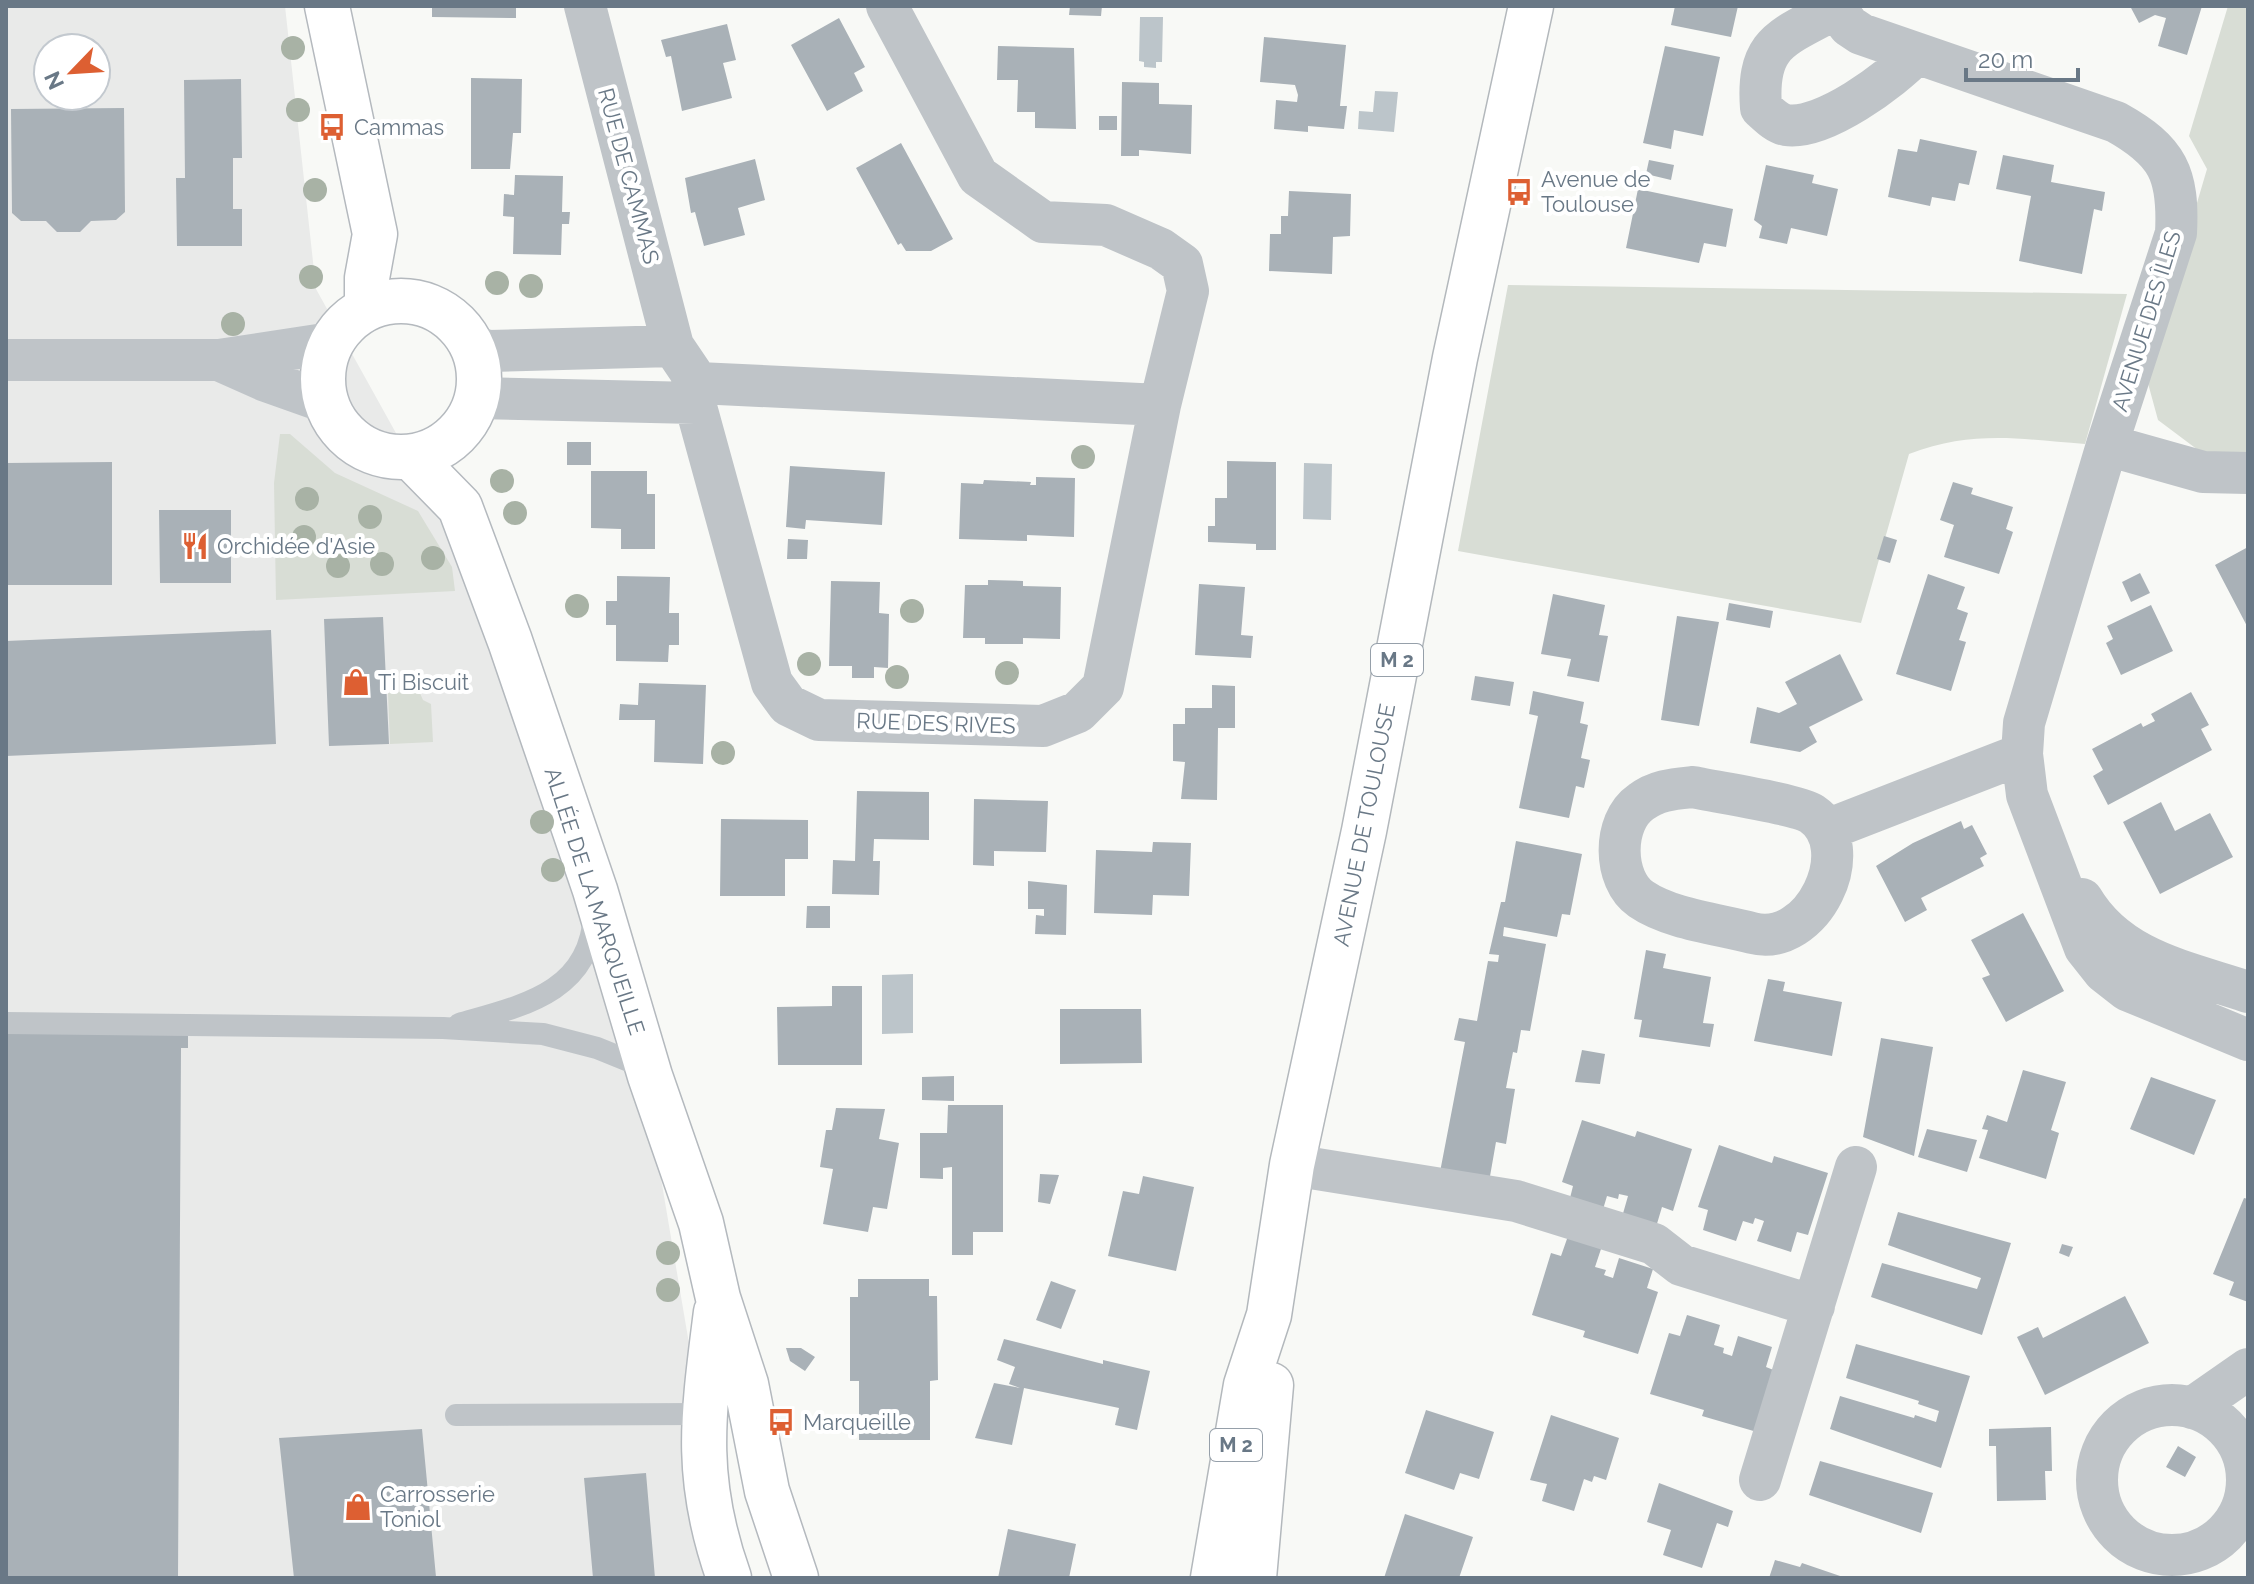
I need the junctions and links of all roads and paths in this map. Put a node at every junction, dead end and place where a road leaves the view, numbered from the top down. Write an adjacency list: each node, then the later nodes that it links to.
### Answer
1 (327, 6): 7 (street)
2 (585, 6): 11 (street, RUE DE CAMMAS)
3 (887, 6): 18 (street)
4 (1531, 6): 33 (street, AVENUE DE TOULOUSE / M 2)
5 (1834, 8): 6 (street, AVENUE DES ÎLES); 6 (street)
6 (1916, 54): 20 (street, AVENUE DES ÎLES)
7 (375, 234): 8 (street); 9 (street)
8 (423, 304): 9 (street); 12 (street)
9 (367, 306): 10 (street)
10 (331, 343): 14 (street); 17 (street)
11 (673, 346): 12 (street); 15 (street, RUE DE CAMMAS)
12 (472, 347): 16 (street)
13 (6, 360): 14 (street)
14 (219, 360): 17 (street)
15 (696, 393): 16 (street); 18 (street); 18 (street, RUE DES RIVES)
16 (477, 398): 19 (street)
17 (328, 403): 21 (street)
18 (1160, 405)
19 (453, 437): 21 (street); 23 (street, ALLÉE DE LA MARQUEILLE)
20 (2107, 445): 22 (street); 24 (street, AVENUE DES ÎLES)
21 (412, 458): 23 (street, ALLÉE DE LA MARQUEILLE)
22 (2248, 473)
23 (460, 507): 27 (street, ALLÉE DE LA MARQUEILLE)
24 (2022, 754): 25 (street, AVENUE DES ÎLES); 26 (street)
25 (2027, 795): 28 (street, AVENUE DES ÎLES); 31 (street, AVENUE DES ÎLES)
26 (1829, 829): 26 (street)
27 (595, 890): 30 (lane); 32 (street, ALLÉE DE LA MARQUEILLE)
28 (2248, 992)
29 (6, 1023): 30 (lane)
30 (443, 1028): 32 (lane)
31 (2248, 1040)
32 (650, 1076): 35 (street, ALLÉE DE LA MARQUEILLE)
33 (1292, 1165): 36 (street); 37 (street, AVENUE DE TOULOUSE / M 2)
34 (1856, 1167): 36 (street)
35 (718, 1298): 40 (street, ALLÉE DE LA MARQUEILLE); 44 (street, ALLÉE DE LA MARQUEILLE)
36 (1814, 1306): 42 (street)
37 (1269, 1315): 45 (street, AVENUE DE TOULOUSE / M 2); 46 (street, AVENUE DE TOULOUSE / M 2)
38 (2248, 1369): 39 (street)
39 (2192, 1408)
40 (703, 1414): 41 (lane); 43 (street, ALLÉE DE LA MARQUEILLE)
41 (456, 1415)
42 (1760, 1480)
43 (729, 1578)
44 (796, 1578)
45 (1213, 1578)
46 (1254, 1578)

